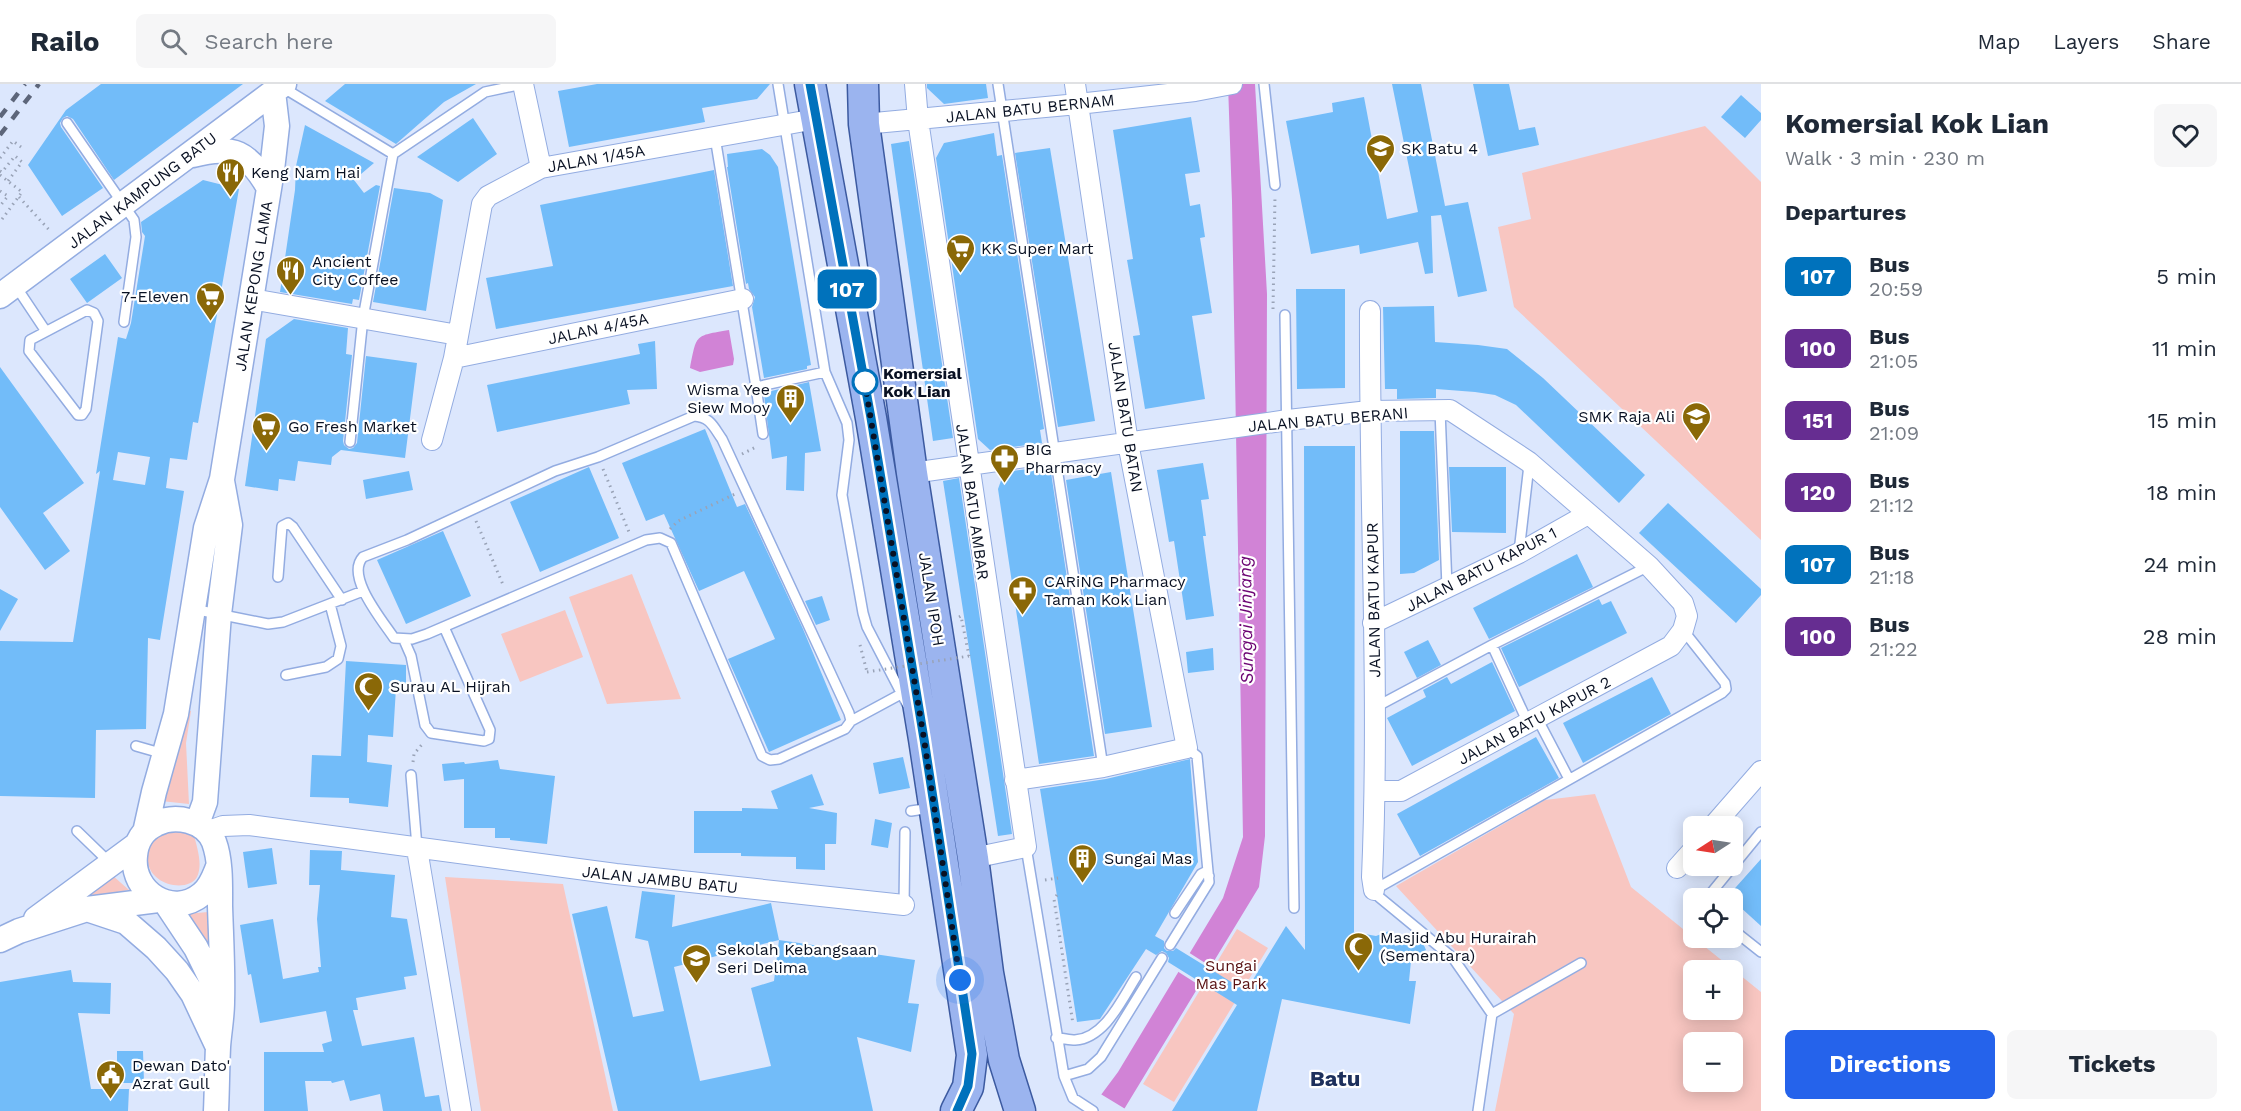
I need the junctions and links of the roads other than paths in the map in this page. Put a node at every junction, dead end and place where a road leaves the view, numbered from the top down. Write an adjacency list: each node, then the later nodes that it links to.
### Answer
1 (524, 84): 19 (lane); 21 (street)
2 (778, 84): 17 (lane)
3 (810, 84): 13 (main road, JALAN IPOH)
4 (862, 84): 16 (main road, JALAN IPOH)
5 (915, 84): 14 (street, JALAN BATU AMBAR)
6 (998, 84): 12 (lane)
7 (1075, 84): 11 (street, JALAN BATU BATAN)
8 (1232, 84): 11 (street, JALAN BATU BERNAM)
9 (1264, 84): 22 (lane)
10 (276, 87): 19 (lane); 20 (street, JALAN KAMPUNG BATU); 23 (street, JALAN KEPONG LAMA)
11 (1078, 104): 12 (street, JALAN BATU BERNAM); 44 (street, JALAN BATU BATAN)
12 (1002, 111): 14 (street, JALAN BATU BERNAM); 45 (lane)
13 (816, 119): 17 (street, JALAN 1/45A); 39 (main road, JALAN IPOH)
14 (918, 120): 16 (street, JALAN BATU BERNAM); 47 (street, JALAN BATU AMBAR)
15 (67, 123): 24 (lane)
16 (864, 124): 48 (main road, JALAN IPOH)
17 (785, 125): 18 (street, JALAN 1/45A); 35 (lane)
18 (714, 137): 21 (street, JALAN 1/45A); 27 (lane)
19 (393, 154): 30 (lane)
20 (188, 156): 23 (street); 24 (street, JALAN KAMPUNG BATU)
21 (542, 168): 33 (street, JALAN 1/45A)
22 (1275, 186)
23 (269, 188): 26 (street, JALAN KEPONG LAMA)
24 (123, 204): 25 (street, JALAN KAMPUNG BATU); 31 (lane)
25 (8, 290): 32 (lane)
26 (251, 299): 30 (street); 49 (street, JALAN KEPONG LAMA)
27 (743, 299): 34 (street, JALAN 4/45A); 36 (lane)
28 (1370, 311): 38 (street, JALAN BATU KAPUR)
29 (1285, 315): 40 (lane)
30 (363, 318): 33 (street); 43 (lane)
31 (124, 322)
32 (45, 330): 32 (lane)
33 (458, 335): 34 (street, JALAN 1/45A)
34 (454, 358): 42 (street, JALAN 1/45A)
35 (825, 372): 36 (lane); 39 (lane)
36 (756, 387): 41 (lane)
37 (1440, 410): 38 (street, JALAN BATU BERANI); 46 (street, JALAN BATU BERANI); 54 (lane)
38 (1370, 411): 40 (street, JALAN BATU BERANI); 60 (street, JALAN BATU KAPUR)
39 (859, 420): 66 (lane); 70 (main road, JALAN IPOH)
40 (1288, 420): 44 (street, JALAN BATU BERANI); 99 (lane)
41 (763, 434)
42 (432, 440)
43 (350, 442)
44 (1128, 442): 45 (street, JALAN BATU BERANI); 72 (street, JALAN BATU BATAN)
45 (1054, 453): 47 (street, JALAN BATU BERANI); 74 (lane)
46 (1529, 462): 50 (street, JALAN BATU BERANI); 51 (lane)
47 (968, 466): 48 (street, JALAN BATU BERANI); 78 (street, JALAN BATU AMBAR)
48 (912, 473): 89 (main road, JALAN IPOH)
49 (222, 478): 58 (street, JALAN KEPONG LAMA); 59 (street, JALAN KEPONG LAMA)
50 (1588, 514): 51 (street, JALAN BATU KAPUR 1); 52 (street, JALAN BATU BERANI)
51 (1519, 553): 54 (street, JALAN BATU KAPUR 1)
52 (1649, 566): 62 (street, JALAN BATU BERANI); 64 (lane)
53 (278, 577): 56 (lane)
54 (1447, 587): 60 (street, JALAN BATU KAPUR 1)
55 (363, 591): 56 (lane); 63 (lane); 69 (lane)
56 (342, 600): 57 (lane)
57 (330, 604): 59 (lane); 65 (lane)
58 (193, 609): 59 (lane); 73 (street, JALAN KEPONG LAMA)
59 (219, 614): 82 (street, JALAN KEPONG LAMA)
60 (1373, 623): 67 (street, JALAN BATU KAPUR)
61 (444, 627): 63 (lane); 63 (lane); 69 (lane)
62 (1683, 630): 68 (street, JALAN BATU KAPUR 2); 77 (lane)
63 (404, 640)
64 (1492, 645): 67 (lane); 68 (lane)
65 (286, 675)
66 (901, 694): 69 (lane); 70 (lane)
67 (1374, 708): 79 (street, JALAN BATU KAPUR)
68 (1532, 720): 77 (lane); 79 (street, JALAN BATU KAPUR 2)
69 (851, 721)
70 (924, 739): 116 (main road, JALAN IPOH)
71 (135, 746): 73 (lane)
72 (1187, 748): 74 (street); 94 (lane)
73 (164, 754): 86 (street, JALAN KEPONG LAMA)
74 (1103, 767): 78 (street)
75 (1761, 771): 80 (street)
76 (411, 775): 88 (lane)
77 (1569, 779): 96 (lane)
78 (1014, 780): 87 (street, JALAN BATU AMBAR)
79 (1376, 791): 96 (street, JALAN BATU KAPUR)
80 (1722, 816)
81 (249, 825): 82 (street, JALAN JAMBU BATU); 88 (street, JALAN JAMBU BATU); 92 (street)
82 (201, 828): 86 (street); 92 (street)
83 (77, 831): 91 (lane)
84 (906, 832): 98 (lane)
85 (1761, 832): 95 (lane)
86 (141, 837): 91 (street); 97 (street)
87 (1026, 847): 89 (street); 111 (lane)
88 (417, 849): 98 (street, JALAN JAMBU BATU); 115 (street)
89 (973, 858): 117 (main road, JALAN IPOH)
90 (1683, 861): 93 (street)
91 (111, 864): 102 (street)
92 (218, 867): 97 (street); 109 (street)
93 (1677, 868)
94 (1209, 876): 101 (lane); 104 (lane)
95 (1715, 888)
96 (1374, 890): 110 (lane)
97 (162, 901): 100 (street); 109 (street)
98 (904, 905)
99 (1294, 908)
100 (87, 909): 102 (street); 112 (street)
101 (1175, 913)
102 (10, 936)
103 (1743, 938): 105 (lane)
104 (1170, 945)
105 (1761, 952)
106 (1162, 958): 113 (lane)
107 (1581, 963): 110 (lane)
108 (1136, 977): 111 (lane)
109 (222, 1002): 112 (street)
110 (1492, 1014): 119 (lane)
111 (1056, 1038): 113 (lane)
112 (218, 1048): 114 (street)
113 (1064, 1076): 118 (lane)
114 (216, 1111)
115 (461, 1111)
116 (956, 1111)
117 (1020, 1111)
118 (1093, 1111)
119 (1478, 1111)

